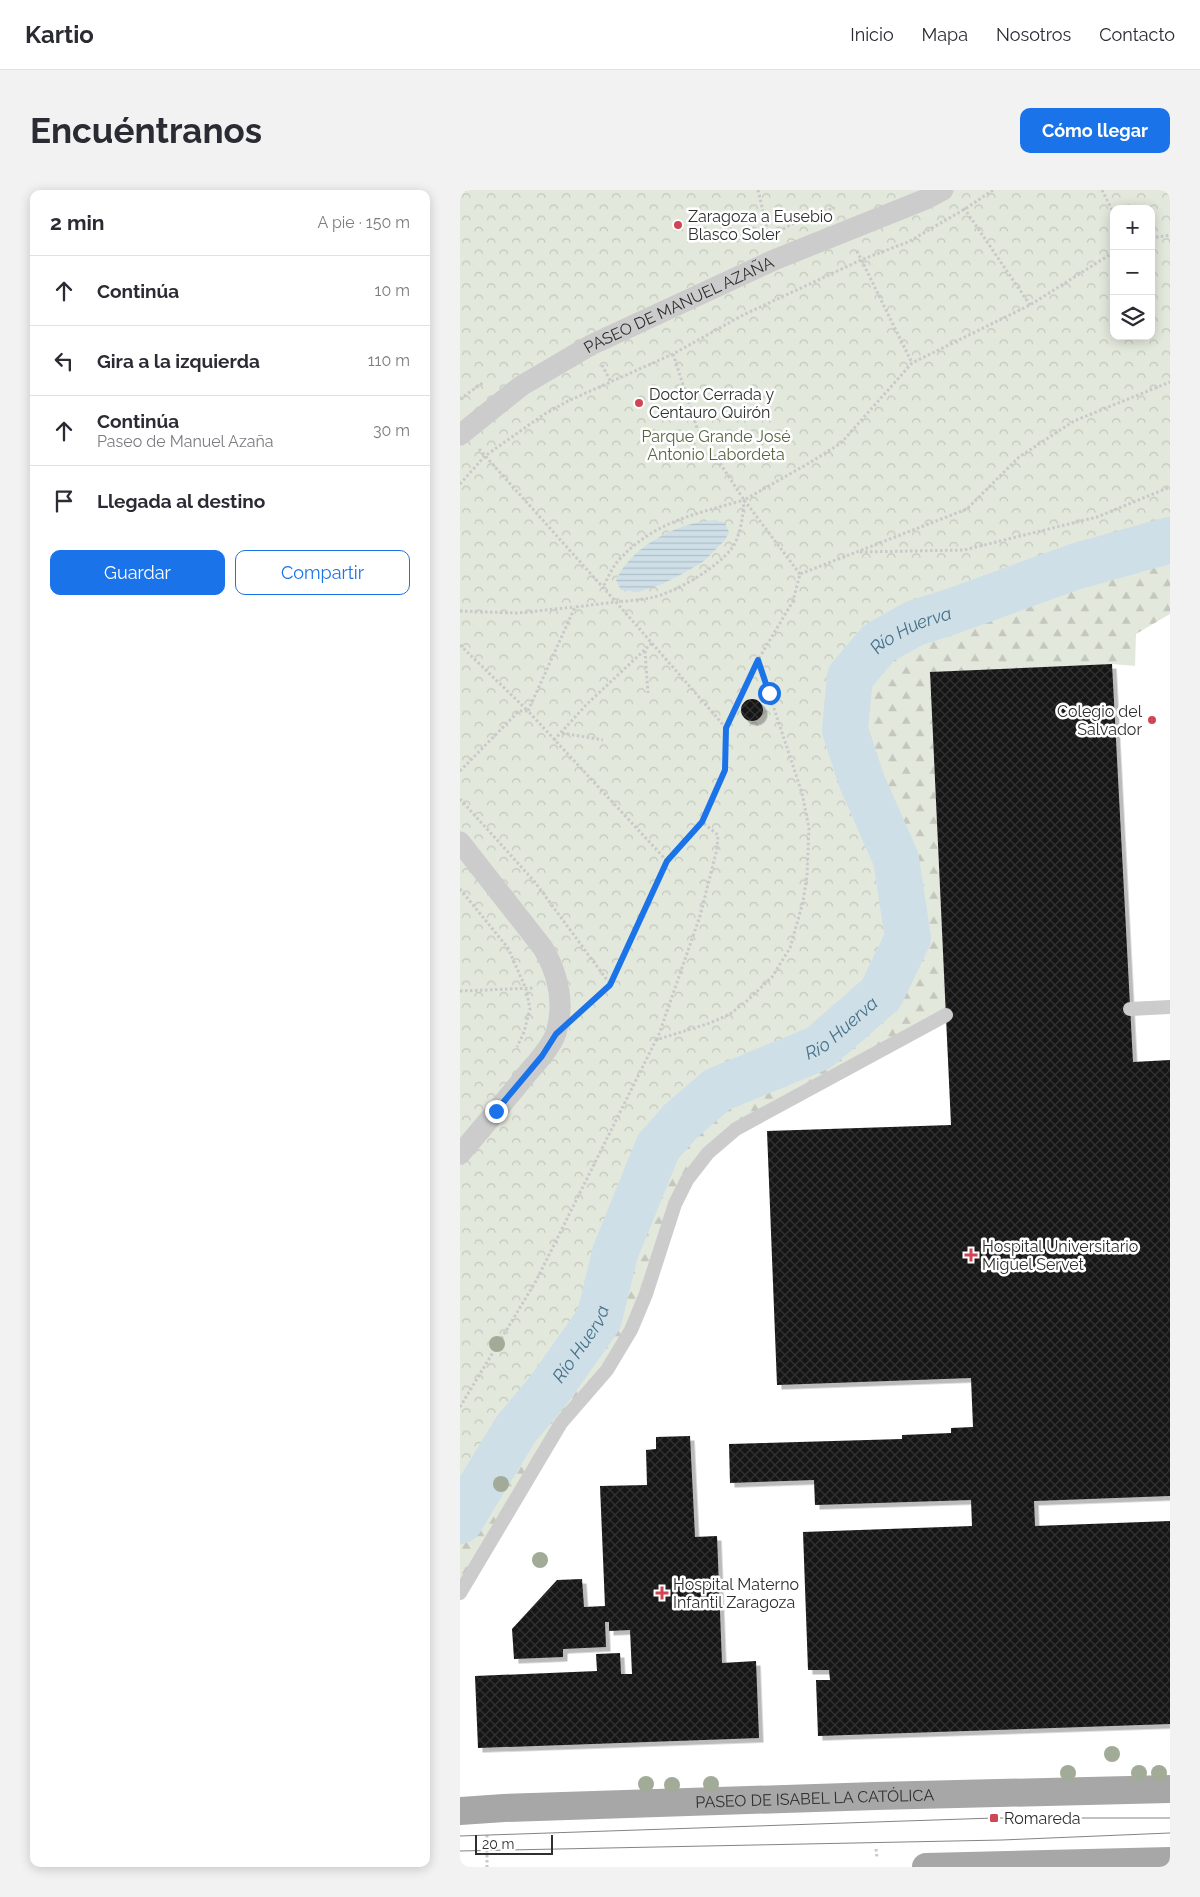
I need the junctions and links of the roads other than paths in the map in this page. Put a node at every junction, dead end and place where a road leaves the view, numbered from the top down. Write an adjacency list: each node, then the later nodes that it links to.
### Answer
1 (943, 190): 2 (street, PASEO DE MANUEL AZAÑA)
2 (461, 434)
3 (460, 842): 7 (street)
4 (1170, 1008): 5 (lane)
5 (1130, 1009)
6 (946, 1015): 8 (lane)
7 (460, 1154)
8 (460, 1593)
9 (1170, 1789): 10 (main road, PASEO DE ISABEL LA CATÓLICA)
10 (460, 1811)
11 (1170, 1861): 12 (main road)
12 (926, 1867)

